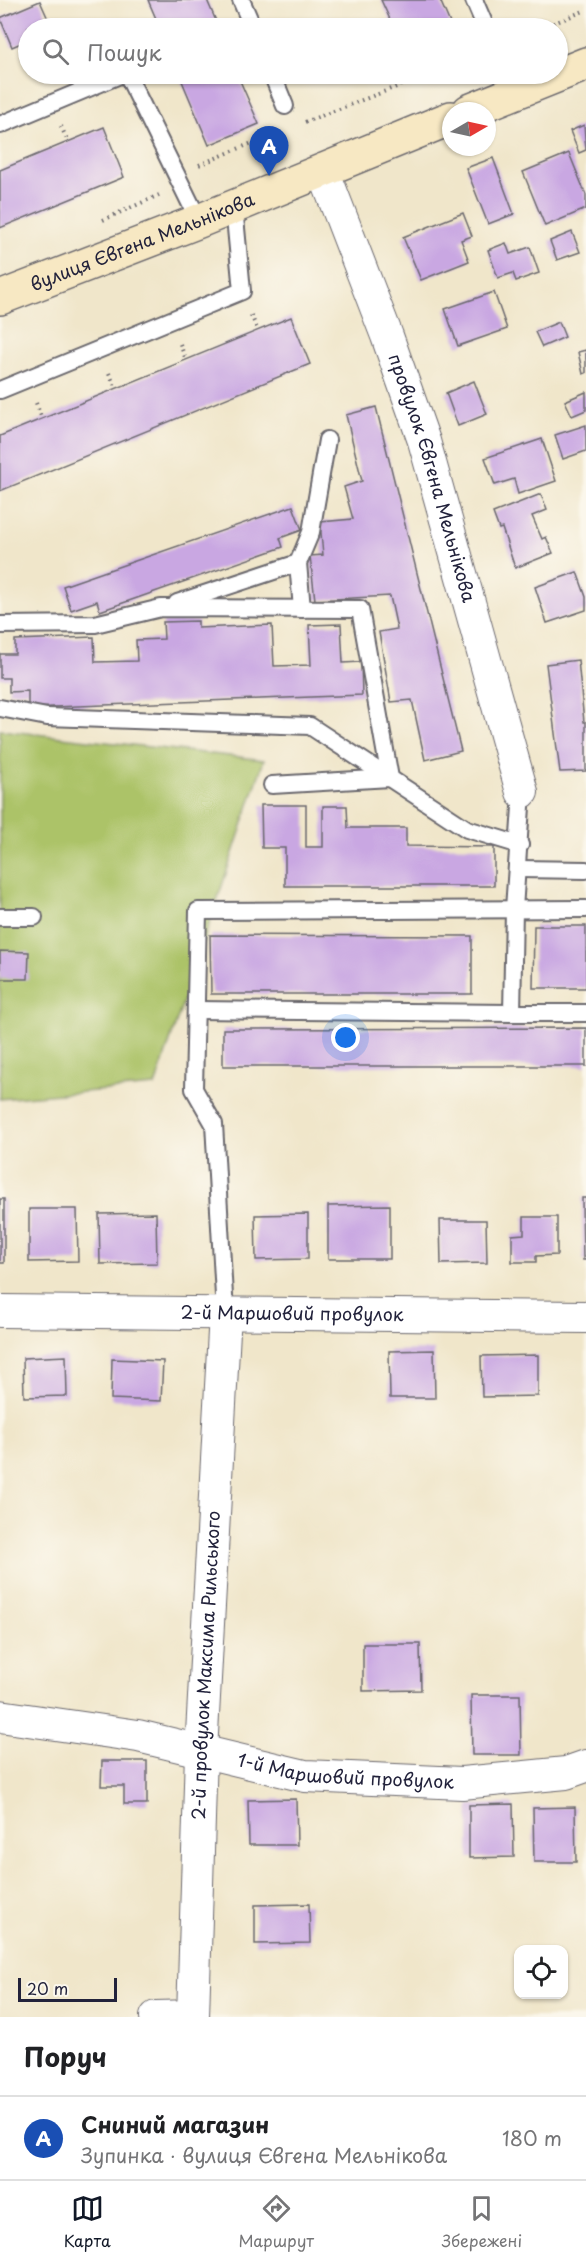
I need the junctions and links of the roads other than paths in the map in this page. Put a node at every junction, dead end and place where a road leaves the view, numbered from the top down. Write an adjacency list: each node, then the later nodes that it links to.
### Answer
1 (241, 0): 3 (lane)
2 (474, 0): 4 (lane)
3 (249, 18)
4 (482, 18)
5 (586, 64): 6 (street)
6 (568, 71)
7 (100, 84): 14 (lane)
8 (129, 84): 17 (lane)
9 (276, 84): 12 (lane)
10 (536, 84): 11 (street)
11 (491, 102)
12 (285, 106)
13 (442, 122): 15 (street, вулиця Євгена Мельнікова)
14 (0, 125)
15 (323, 170): 16 (street, вулиця Євгена Мельнікова); 28 (street, провулок Євгена Мельнікова)
16 (234, 207): 17 (street, вулиця Євгена Мельнікова); 19 (lane)
17 (199, 221): 18 (street, вулиця Євгена Мельнікова)
18 (0, 298)
19 (0, 390)
20 (327, 440): 21 (lane)
21 (298, 563): 22 (lane); 23 (lane)
22 (161, 608): 23 (lane); 24 (lane)
23 (302, 609): 26 (lane)
24 (0, 625)
25 (0, 708): 26 (lane)
26 (390, 778): 27 (lane); 29 (lane)
27 (272, 785)
28 (522, 792): 29 (lane)
29 (520, 845): 30 (lane)
30 (518, 869): 31 (lane); 32 (lane)
31 (586, 870)
32 (514, 909): 33 (lane); 36 (lane); 37 (lane)
33 (586, 909)
34 (34, 916): 35 (lane)
35 (0, 917)
36 (196, 1010): 37 (lane); 40 (lane)
37 (512, 1013): 38 (lane)
38 (586, 1013)
39 (0, 1311): 40 (street, 2-й Маршовий провулок)
40 (225, 1313): 41 (street, 2-й Маршовий провулок); 43 (street, 2-й провулок Максима Рильського)
41 (586, 1317)
42 (0, 1716): 43 (street, 1-й Маршовий провулок)
43 (201, 1752): 44 (street, 1-й Маршовий провулок); 45 (street, 2-й провулок Максима Рильського)
44 (586, 1766)
45 (193, 2016): 46 (street)
46 (156, 2017)

